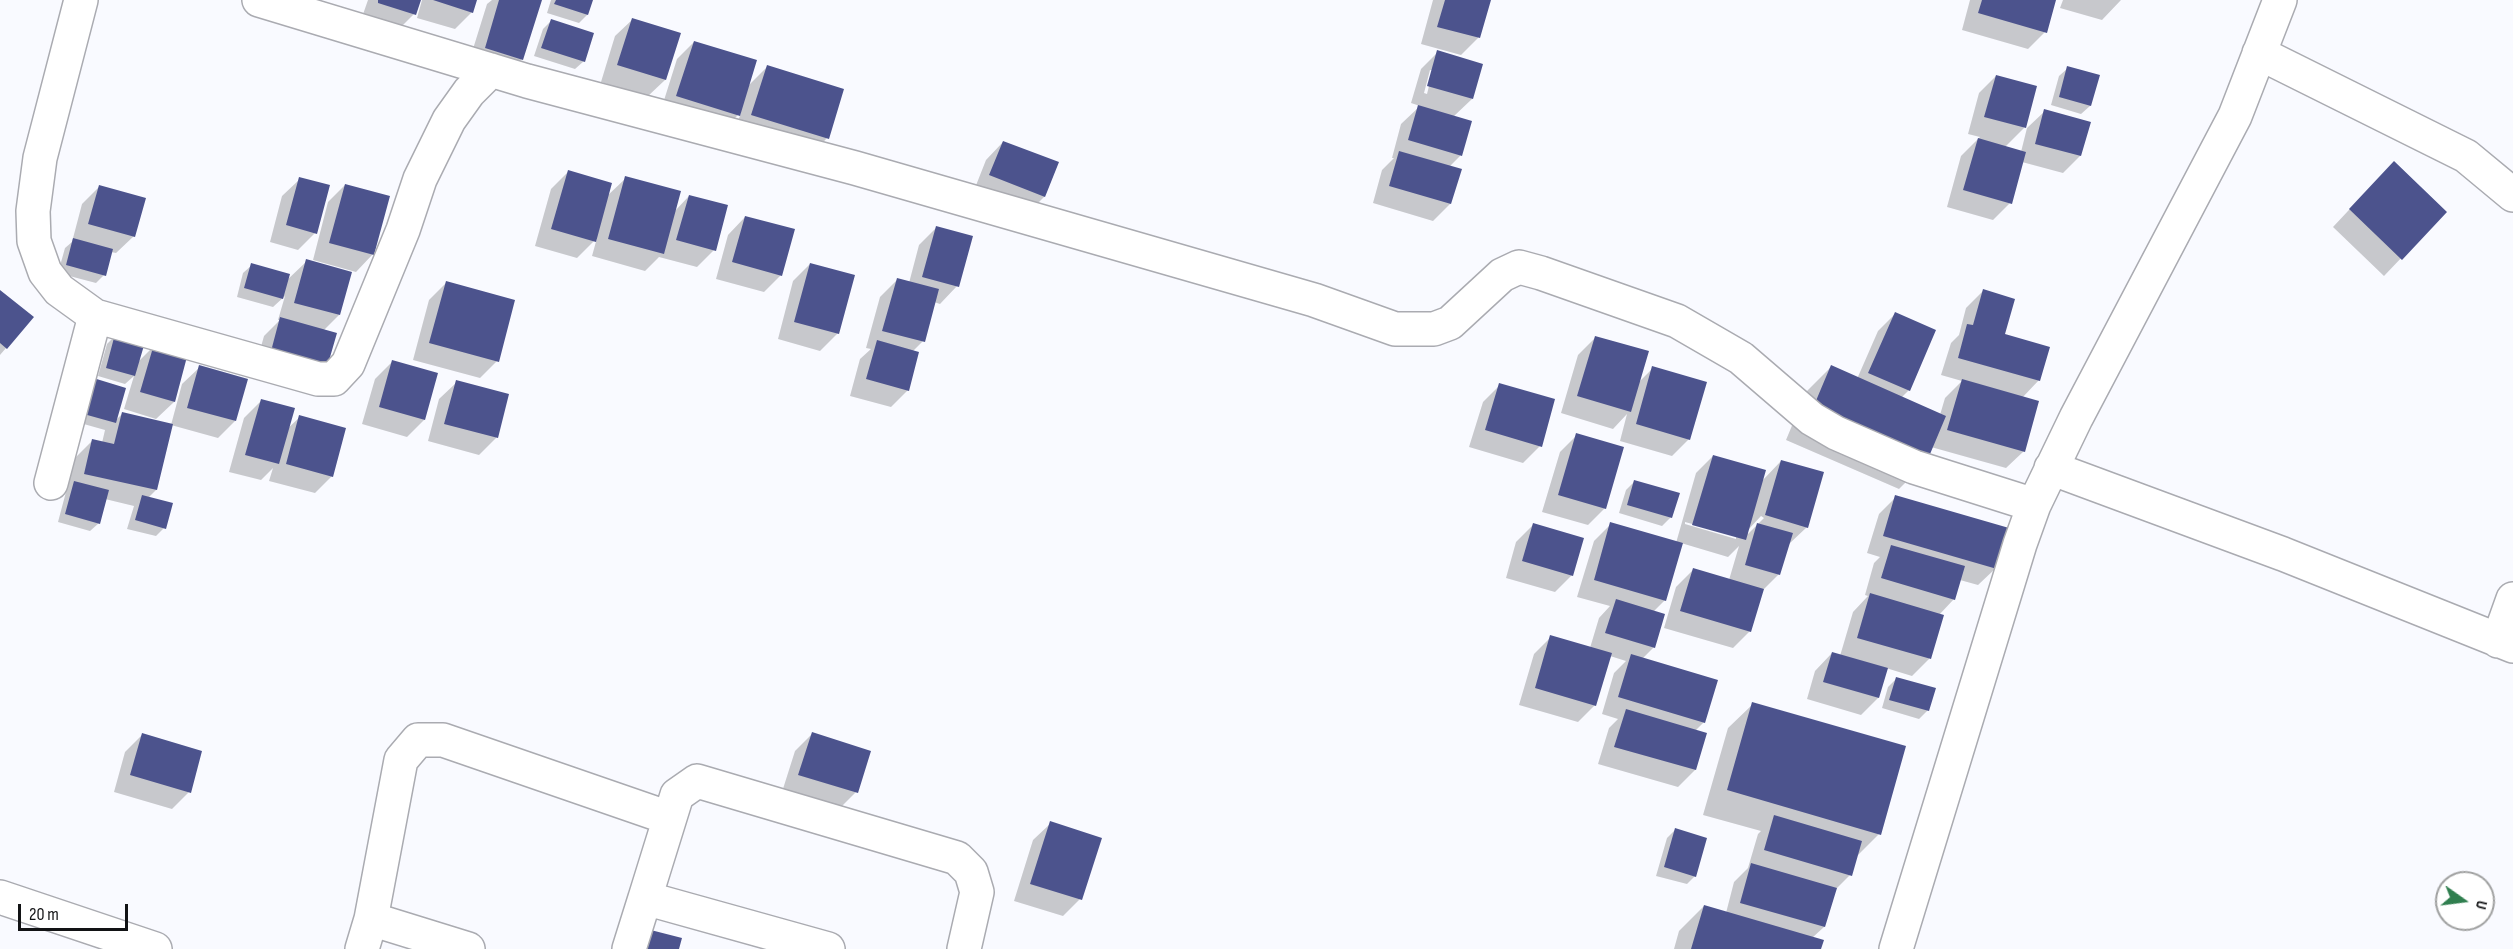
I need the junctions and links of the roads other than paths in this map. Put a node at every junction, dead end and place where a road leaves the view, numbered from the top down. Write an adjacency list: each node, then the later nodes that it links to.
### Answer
1 (81, 0): 7 (street)
2 (259, 0): 5 (street)
3 (2280, 0): 4 (street)
4 (2259, 53): 6 (street); 8 (street)
5 (492, 70): 7 (street); 10 (street)
6 (2513, 195)
7 (95, 316): 9 (street)
8 (2051, 468): 10 (street); 12 (street)
9 (51, 483)
10 (2034, 505): 22 (street)
11 (2513, 599): 12 (street)
12 (2505, 643)
13 (669, 818): 15 (street); 16 (street); 21 (street)
14 (0, 897): 17 (street)
15 (645, 898): 19 (street); 20 (street)
16 (366, 934): 18 (street)
17 (155, 949)
18 (468, 949)
19 (629, 949)
20 (828, 949)
21 (964, 949)
22 (1896, 949)

